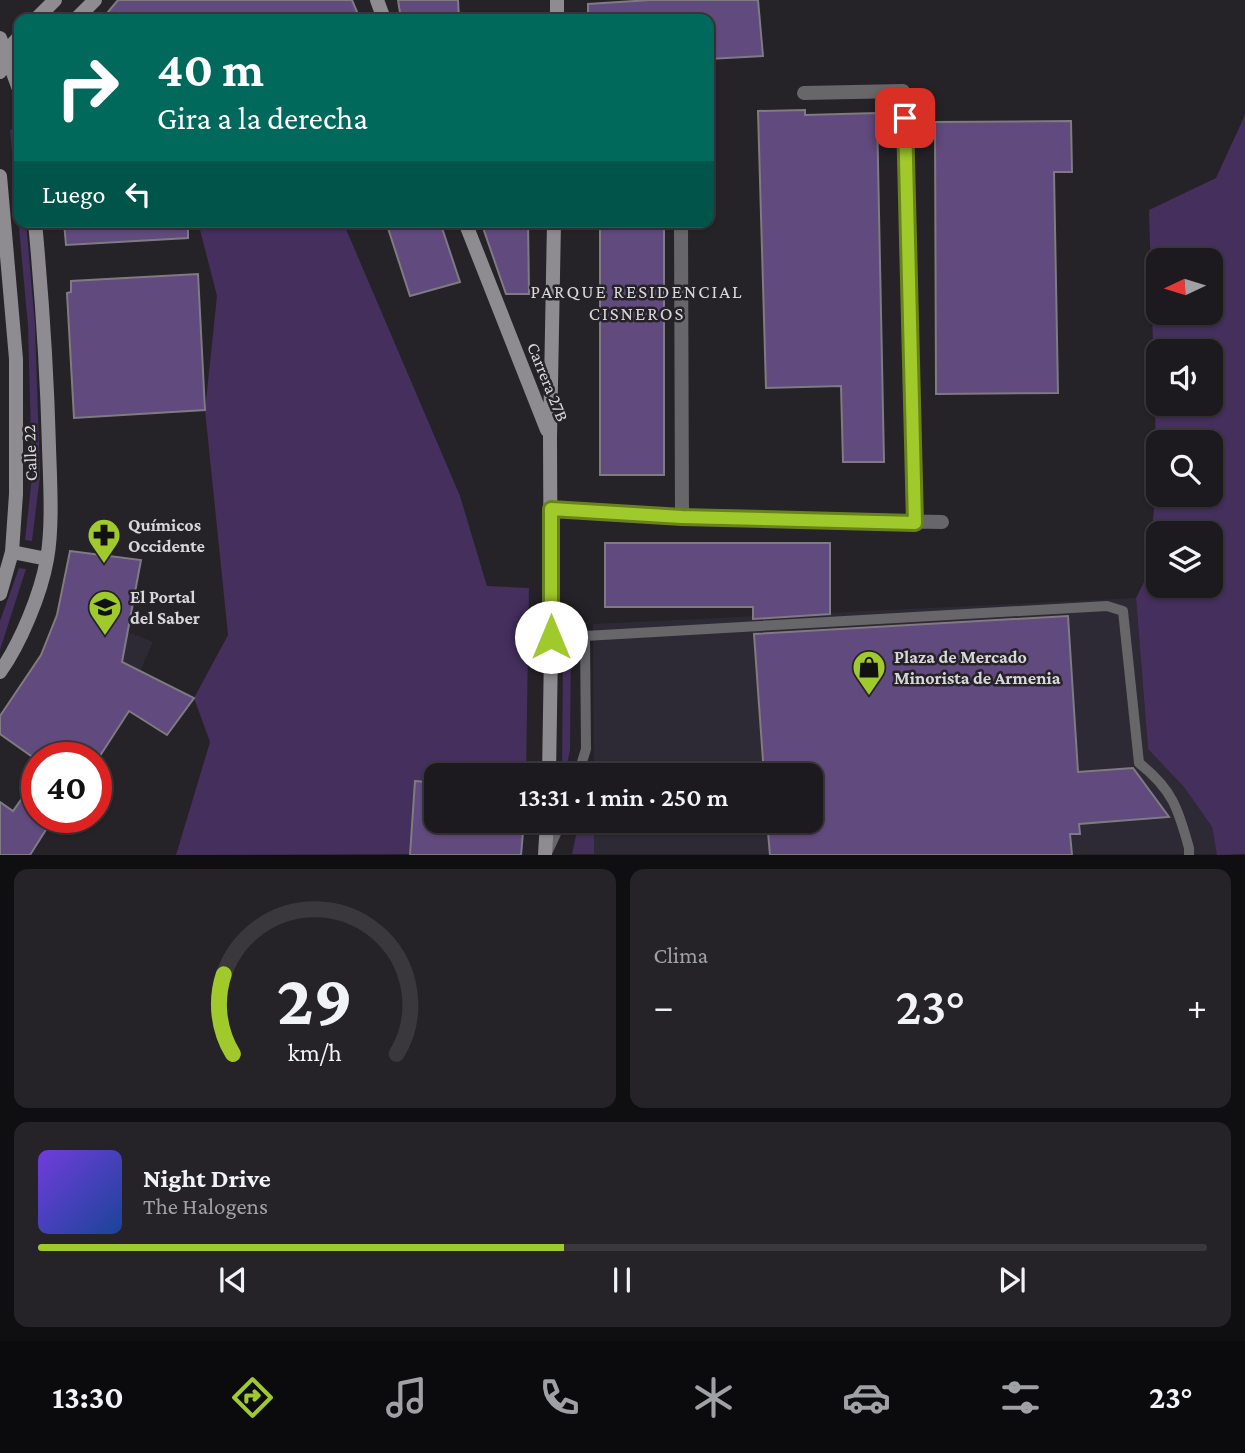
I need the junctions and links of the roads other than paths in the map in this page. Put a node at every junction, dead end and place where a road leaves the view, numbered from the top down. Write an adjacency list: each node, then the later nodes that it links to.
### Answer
1 (55, 0): 3 (main road)
2 (95, 0): 4 (main road)
3 (41, 14)
4 (81, 14)
5 (0, 38): 6 (main road)
6 (4, 55): 7 (main road); 8 (main road)
7 (0, 72)
8 (14, 78)
9 (804, 93): 19 (street)
10 (0, 176): 20 (main road)
11 (36, 228): 21 (main road, Calle 22)
12 (467, 228): 15 (main road, Carrera 27B)
13 (554, 228): 15 (main road)
14 (681, 228): 17 (street)
15 (550, 438): 16 (main road)
16 (551, 509): 17 (street); 24 (main road)
17 (682, 517): 19 (street)
18 (942, 522): 19 (street)
19 (915, 523)
20 (12, 552): 21 (main road); 22 (main road)
21 (47, 559): 25 (main road, Calle 22)
22 (0, 594)
23 (585, 636): 24 (lane); 27 (lane); 31 (lane)
24 (551, 637): 26 (main road)
25 (0, 672)
26 (549, 763)
27 (582, 763)
28 (547, 833): 30 (main road)
29 (556, 833): 30 (lane)
30 (546, 855)
31 (1189, 855)

